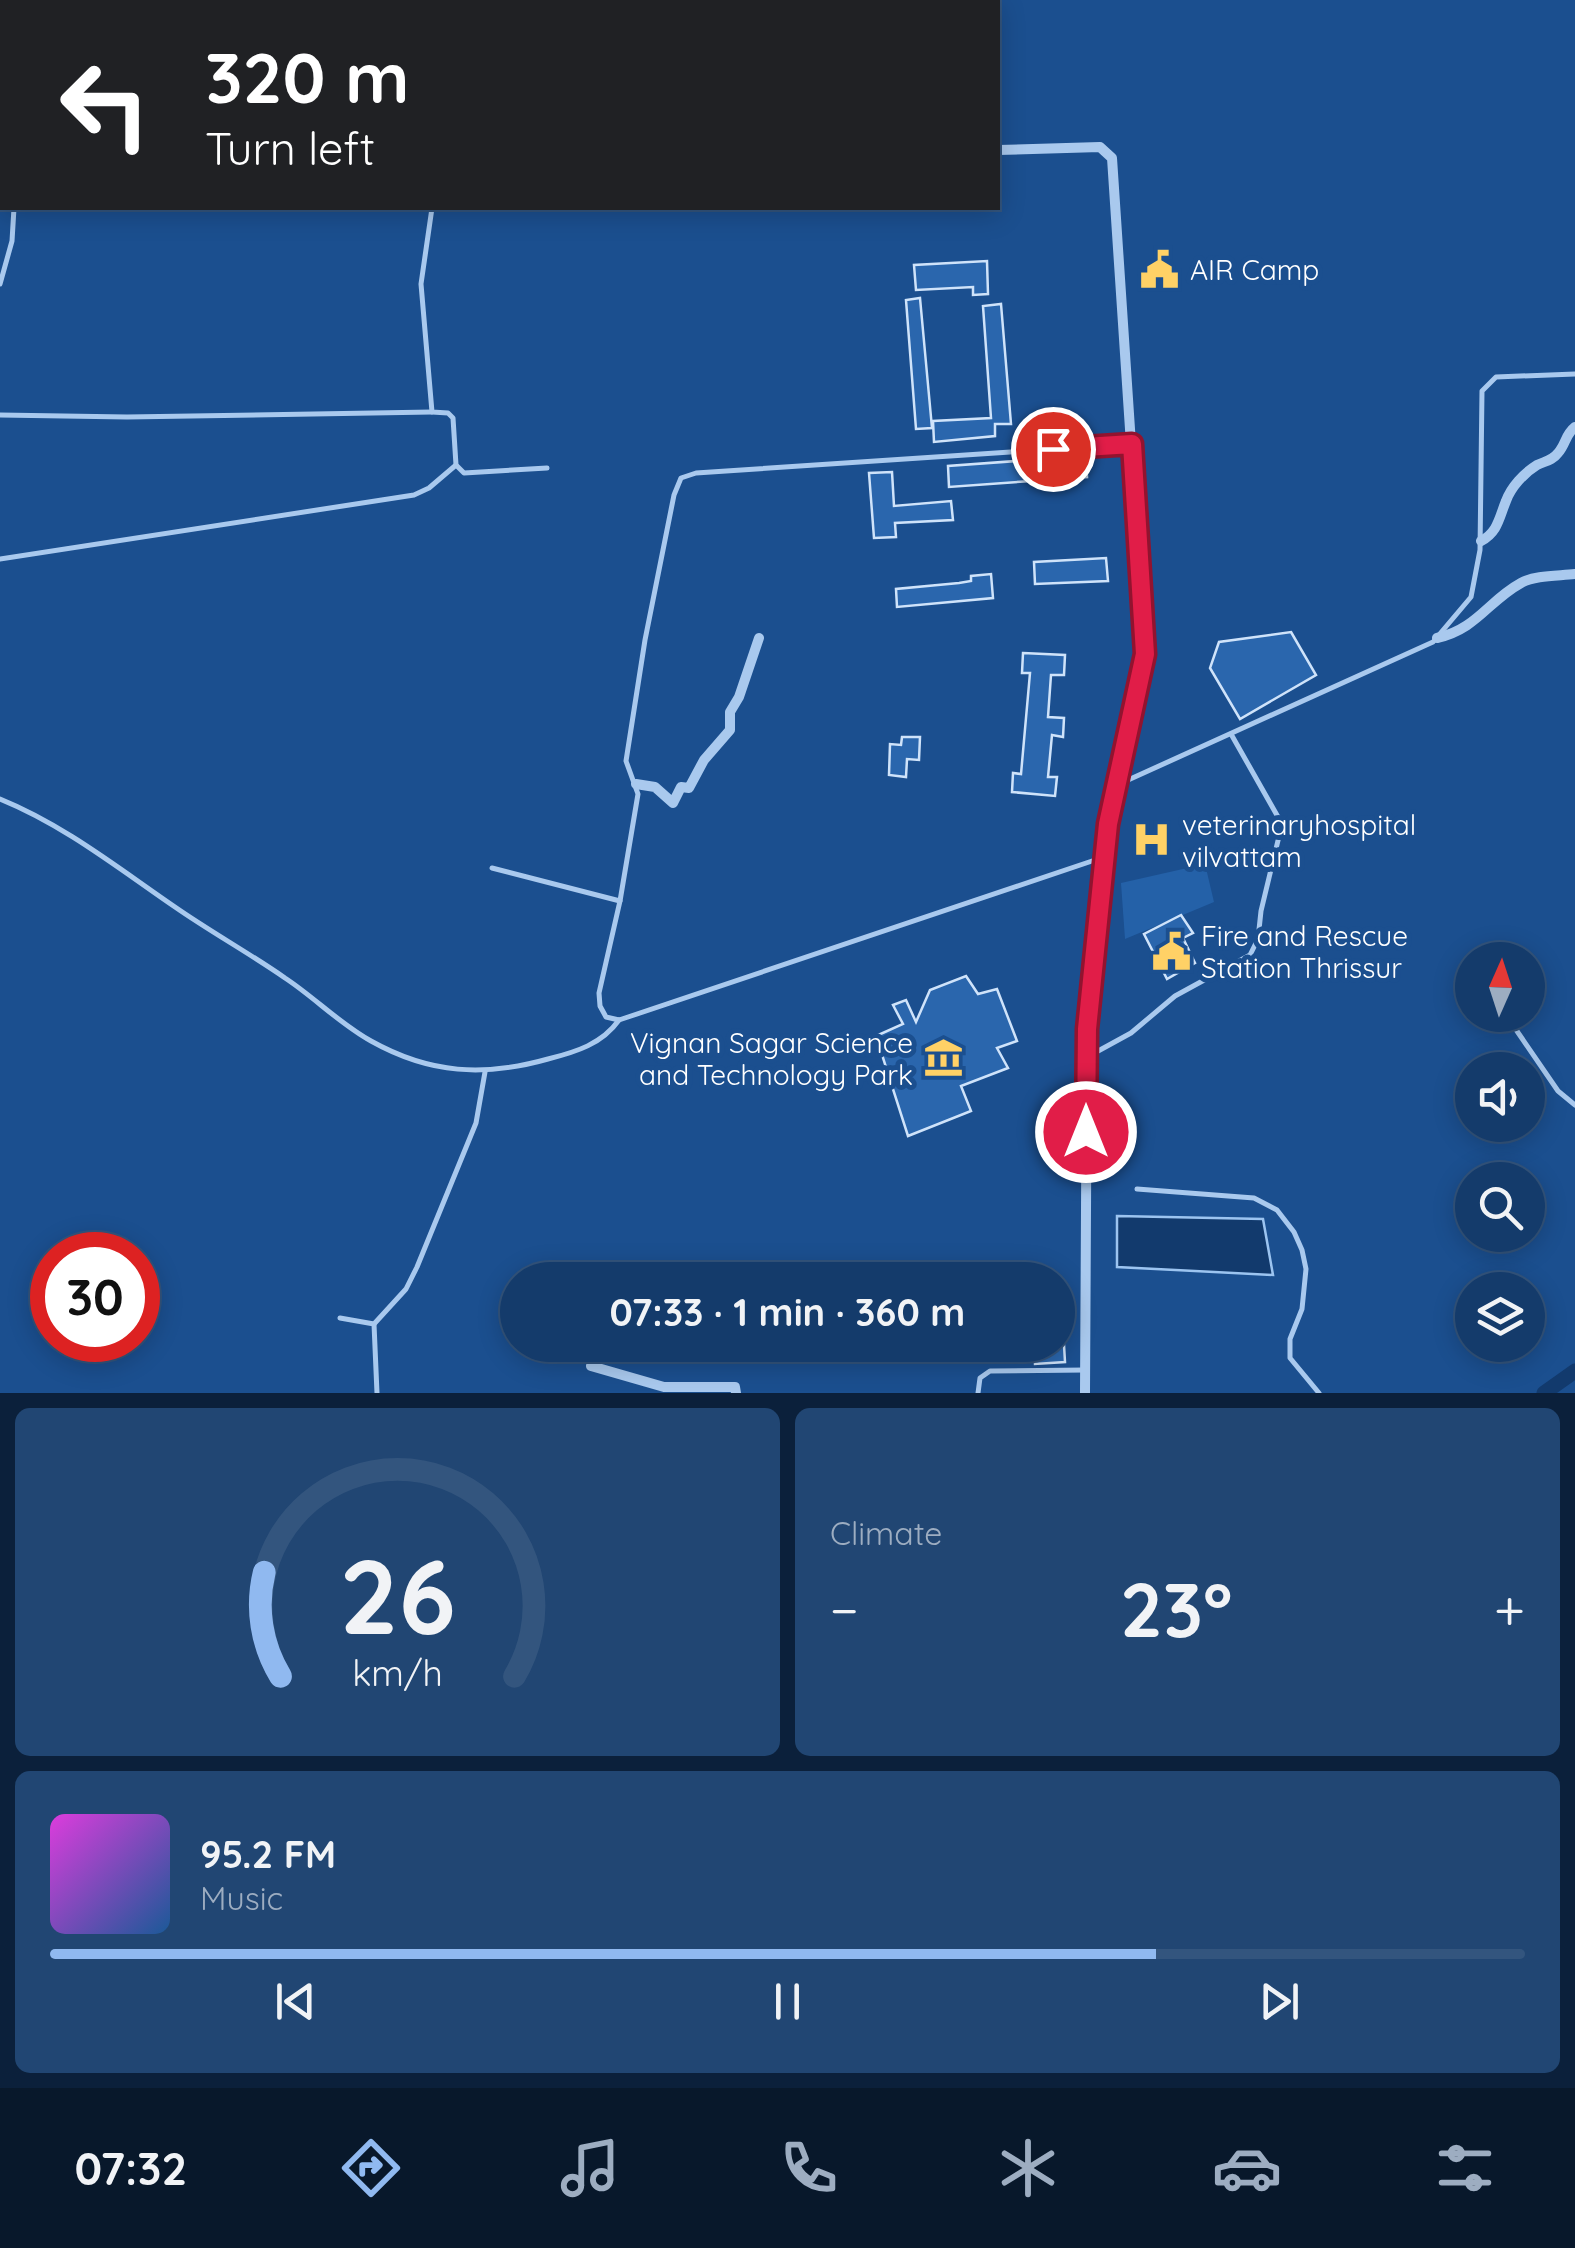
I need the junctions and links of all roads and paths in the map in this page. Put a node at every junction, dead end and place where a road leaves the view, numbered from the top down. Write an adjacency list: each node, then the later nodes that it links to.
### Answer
1 (1000, 150): 9 (street)
2 (14, 210): 4 (lane)
3 (432, 210): 6 (lane)
4 (0, 284)
5 (1575, 374): 12 (lane)
6 (432, 412): 7 (lane); 10 (lane)
7 (0, 415)
8 (1575, 427): 12 (street)
9 (1132, 444): 18 (lane); 19 (street)
10 (456, 465): 11 (lane); 13 (lane)
11 (547, 468)
12 (1480, 541): 16 (lane)
13 (0, 559)
14 (1575, 574): 16 (street)
15 (759, 638): 18 (street)
16 (1437, 638): 17 (lane)
17 (1231, 734): 19 (lane); 26 (lane)
18 (636, 784): 23 (lane)
19 (1115, 786): 21 (street)
20 (0, 799): 27 (lane)
21 (1104, 858): 24 (lane); 26 (street)
22 (492, 868): 23 (lane)
23 (620, 901): 24 (lane)
24 (619, 1020): 27 (lane)
25 (1517, 1032): 28 (lane)
26 (1086, 1057): 33 (street)
27 (485, 1072): 31 (lane)
28 (1575, 1104)
29 (1137, 1189): 38 (lane)
30 (340, 1318): 31 (lane)
31 (374, 1324): 34 (lane)
32 (591, 1366): 35 (street)
33 (1085, 1370): 36 (lane); 37 (street)
34 (378, 1393)
35 (736, 1393)
36 (978, 1393)
37 (1085, 1393)
38 (1318, 1393)

